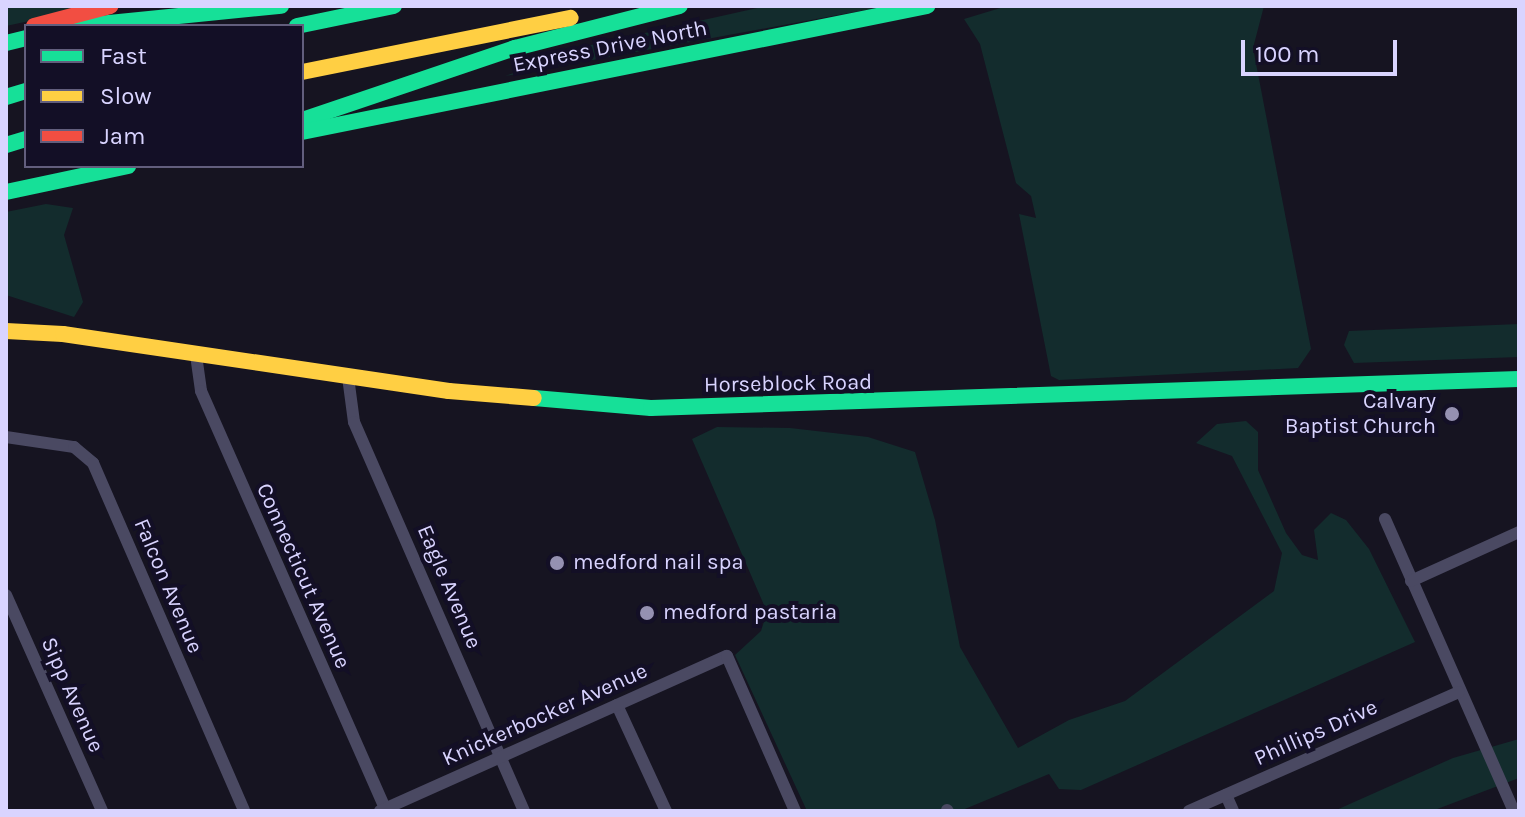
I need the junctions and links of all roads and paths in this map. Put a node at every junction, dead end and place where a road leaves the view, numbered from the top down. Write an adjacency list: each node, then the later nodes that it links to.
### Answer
1 (110, 6): 7 (main road)
2 (281, 6): 8 (main road)
3 (394, 6): 9 (main road)
4 (630, 6): 10 (main road)
5 (680, 6): 11 (main road)
6 (927, 6): 12 (main road, Express Drive North)
7 (42, 24)
8 (92, 24)
9 (304, 25)
10 (304, 72)
11 (304, 119)
12 (304, 132)
13 (119, 168): 14 (main road)
14 (6, 192)
15 (6, 319): 17 (main road, Horseblock Road)
16 (6, 331): 17 (main road, Horseblock Road)
17 (63, 334): 18 (main road, Horseblock Road)
18 (196, 355): 19 (main road, Horseblock Road); 30 (street, Connecticut Avenue)
19 (348, 377): 20 (main road, Horseblock Road); 28 (street, Eagle Avenue)
20 (1519, 379)
21 (6, 437): 32 (street, Falcon Avenue)
22 (1385, 519): 24 (street)
23 (1519, 532): 24 (street)
24 (1411, 581): 26 (street)
25 (6, 595): 31 (street, Sipp Avenue)
26 (1459, 692): 29 (street, Phillips Drive); 38 (street)
27 (617, 705): 28 (street, Knickerbocker Avenue); 34 (street); 35 (street, Knickerbocker Avenue)
28 (500, 757): 30 (street, Knickerbocker Avenue); 33 (street, Eagle Avenue)
29 (1226, 795): 36 (street, Phillips Drive); 37 (street)
30 (383, 810)
31 (102, 811)
32 (244, 811)
33 (524, 811)
34 (666, 811)
35 (795, 811)
36 (1189, 811)
37 (1233, 811)
38 (1514, 811)

